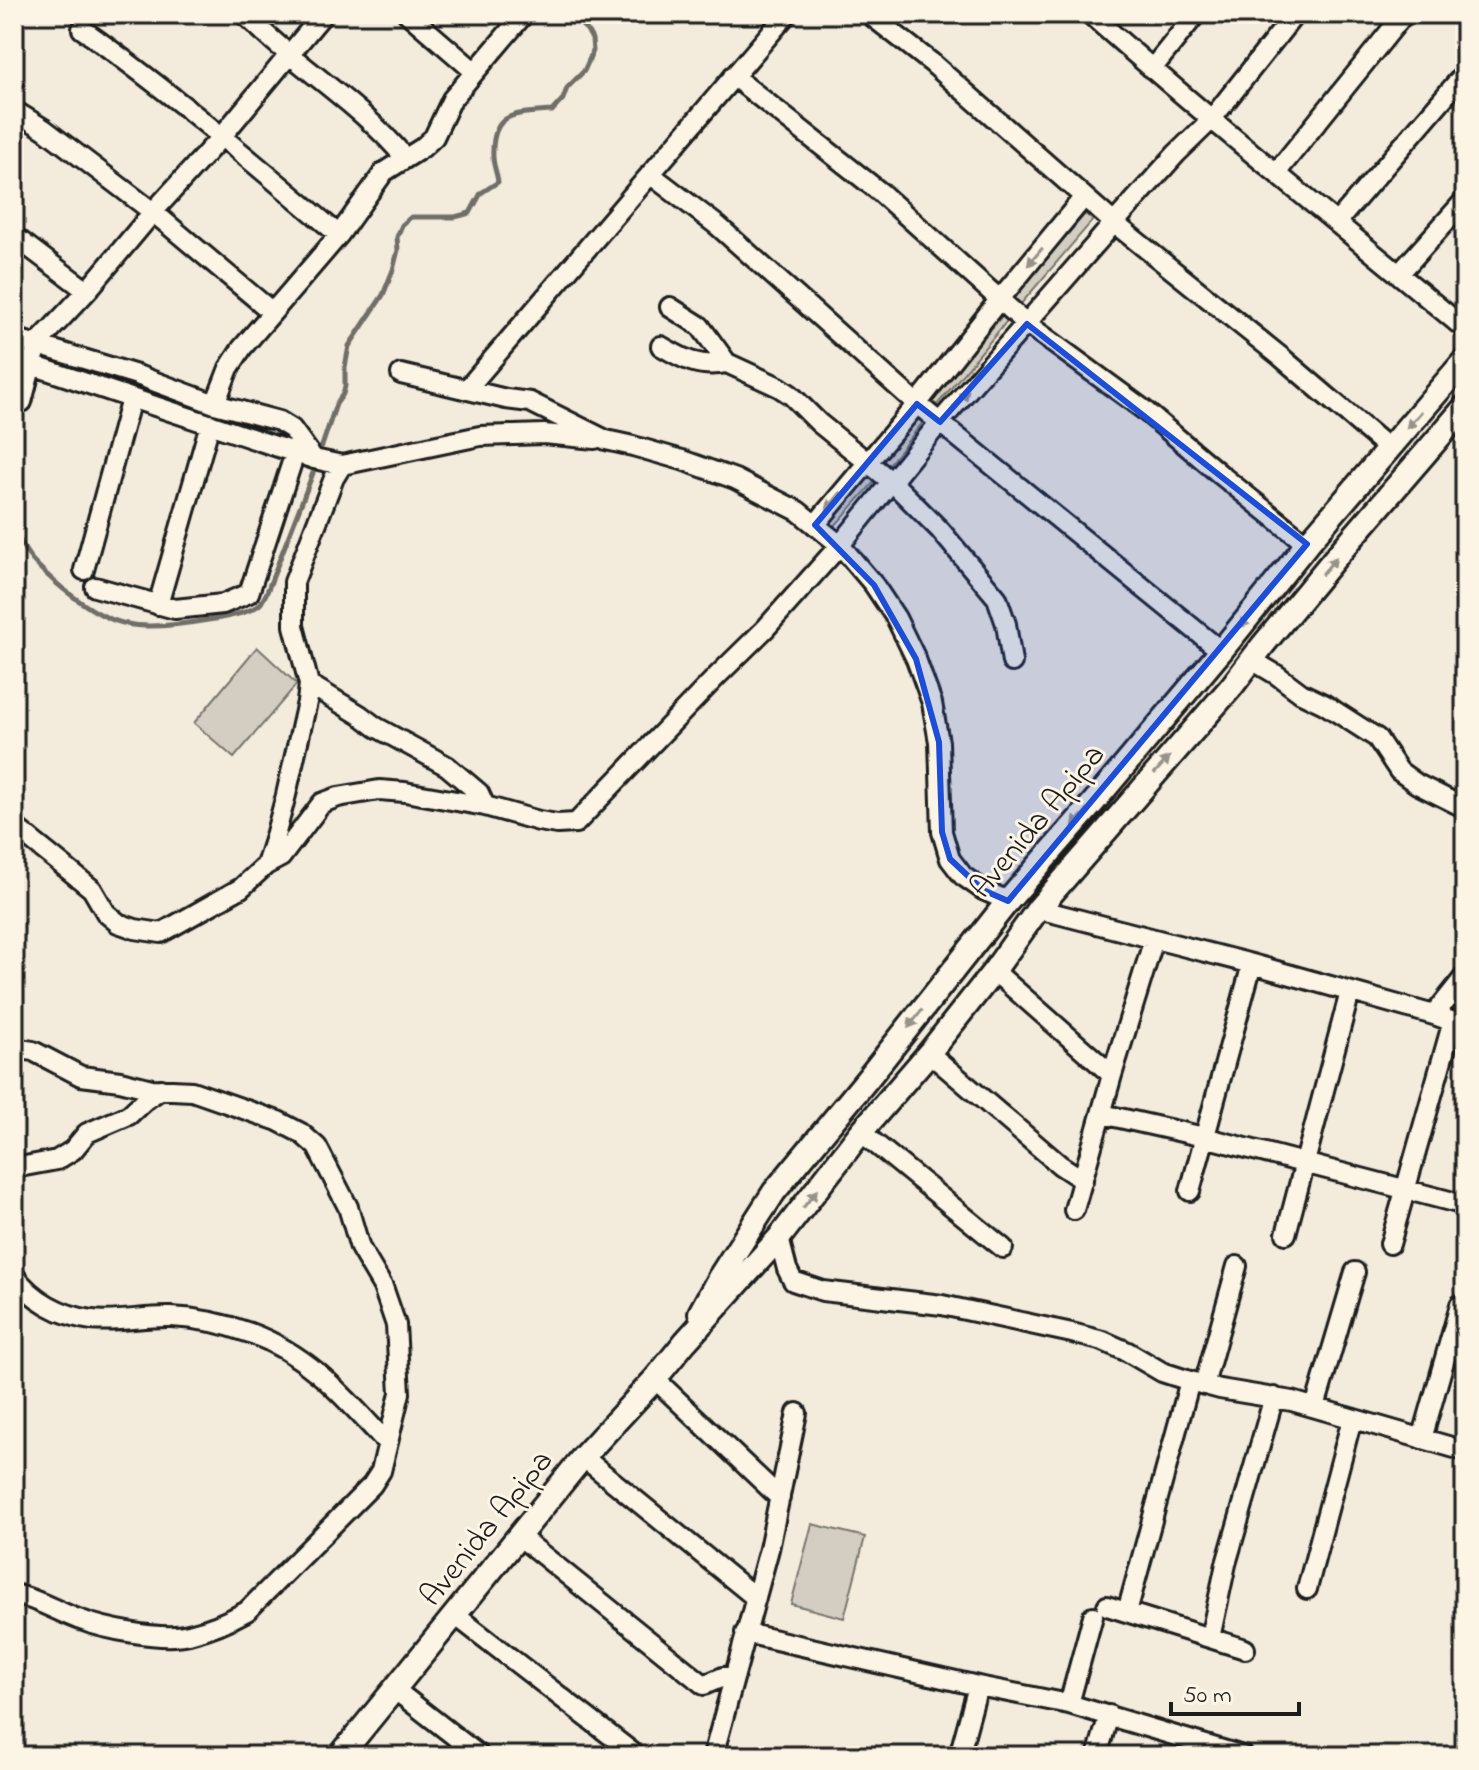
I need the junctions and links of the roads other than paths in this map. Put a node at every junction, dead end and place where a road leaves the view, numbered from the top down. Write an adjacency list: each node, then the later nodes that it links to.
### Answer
1 (244, 14): 12 (street)
2 (323, 14): 12 (street)
3 (408, 14): 14 (street)
4 (524, 14): 14 (street)
5 (787, 14): 16 (street)
6 (869, 14): 23 (street)
7 (1090, 14): 13 (street)
8 (1196, 14): 13 (street)
9 (1295, 14): 18 (street)
10 (1404, 14): 21 (street)
11 (82, 29): 19 (street)
12 (290, 55): 19 (street); 20 (street)
13 (1152, 69): 18 (street)
14 (474, 71): 20 (street)
15 (1465, 73): 26 (street)
16 (733, 76): 22 (street); 32 (street)
17 (15, 111): 25 (street)
18 (1211, 120): 21 (street); 27 (street)
19 (222, 136): 25 (street); 28 (street)
20 (405, 158): 28 (street)
21 (1276, 173): 26 (street)
22 (650, 174): 44 (street); 48 (street)
23 (1084, 197): 27 (street); 32 (street, one-way to 32)
24 (1465, 200): 30 (street)
25 (153, 212): 31 (street); 34 (street)
26 (1337, 222): 30 (street)
27 (1114, 223): 35 (street); 53 (street)
28 (339, 235): 34 (street)
29 (14, 236): 31 (street)
30 (1399, 274): 36 (street)
31 (87, 291): 38 (street)
32 (999, 300): 35 (street); 48 (street)
33 (670, 307): 42 (street)
34 (272, 312): 47 (street)
35 (1027, 324): 50 (street, one-way to 35); 60 (street)
36 (1465, 329)
37 (14, 338): 38 (street)
38 (37, 344): 41 (street); 47 (street)
39 (661, 346): 42 (street)
40 (1465, 360): 53 (street, Avenida Apipa, one-way to 53)
41 (23, 361): 45 (street); 46 (street)
42 (727, 363): 56 (street)
43 (401, 374): 44 (street)
44 (467, 389): 52 (street)
45 (131, 399): 51 (street); 62 (street)
46 (22, 402)
47 (215, 404): 55 (street)
48 (917, 404): 50 (street); 56 (street)
49 (1465, 407): 66 (street, Avenida Apipa, one-way to 49)
50 (940, 422): 58 (street); 65 (street)
51 (210, 424): 54 (street); 64 (street)
52 (606, 440): 57 (street); 59 (street)
53 (1389, 449): 60 (street, Avenida Apipa)
54 (295, 453): 55 (street); 64 (street)
55 (314, 459): 57 (street)
56 (867, 462): 58 (street); 59 (street, one-way to 59)
57 (342, 465): 68 (street)
58 (892, 482): 61 (street); 67 (street)
59 (815, 525): 61 (street)
60 (1307, 544): 65 (street, Avenida Apipa, one-way to 65)
61 (840, 545): 69 (street); 73 (street)
62 (84, 570)
63 (95, 587): 64 (street)
64 (158, 605)
65 (1221, 651): 73 (street, Avenida Apipa, one-way to 73)
66 (1252, 660): 70 (street); 74 (street, Avenida Apipa, one-way to 66)
67 (1012, 662)
68 (309, 684): 69 (street); 72 (street)
69 (485, 806): 72 (street)
70 (1465, 808)
71 (14, 826): 72 (street)
72 (266, 865)
73 (1008, 901): 106 (street, Avenida Apipa, one-way to 106)
74 (1038, 909): 75 (street); 77 (street, Avenida Apipa)
75 (1154, 939): 76 (street); 84 (street)
76 (1252, 964): 79 (street); 88 (street)
77 (994, 971): 83 (street, Avenida Apipa); 84 (street)
78 (1465, 976): 80 (street)
79 (1350, 992): 80 (street); 89 (street)
80 (1434, 1015): 81 (street)
81 (1459, 1024): 92 (street)
82 (14, 1048): 85 (street)
83 (929, 1053): 87 (street, Avenida Apipa); 91 (street)
84 (1112, 1075): 86 (street)
85 (161, 1089): 90 (street); 114 (street)
86 (1102, 1114): 88 (street); 91 (street)
87 (861, 1132): 97 (street, Avenida Apipa, one-way to 87); 99 (street)
88 (1204, 1137): 89 (street); 93 (street)
89 (1305, 1163): 92 (street); 96 (street)
90 (14, 1168)
91 (1083, 1180): 95 (street)
92 (1405, 1189): 94 (street); 98 (street)
93 (1190, 1191)
94 (1465, 1205)
95 (1074, 1210)
96 (1286, 1234)
97 (779, 1238): 106 (street, Avenida Apipa); 108 (street)
98 (1390, 1244)
99 (1003, 1248)
100 (1237, 1266): 108 (street)
101 (1355, 1272): 110 (street)
102 (14, 1275): 104 (street)
103 (14, 1292): 104 (street)
104 (41, 1302): 114 (street)
105 (1460, 1305): 113 (street)
106 (685, 1342): 107 (street, Avenida Apipa)
107 (655, 1379): 116 (street, Avenida Apipa); 117 (street)
108 (1197, 1383): 109 (street); 122 (street)
109 (1274, 1397): 110 (street); 125 (street)
110 (1315, 1407): 112 (street)
111 (797, 1413): 117 (street)
112 (1352, 1419): 113 (street); 119 (street)
113 (1422, 1439): 115 (street)
114 (387, 1443): 120 (street)
115 (1465, 1451)
116 (583, 1457): 118 (street, Avenida Apipa); 121 (street)
117 (780, 1498): 121 (street)
118 (519, 1536): 123 (street, Avenida Apipa); 127 (street)
119 (1307, 1589)
120 (14, 1594)
121 (756, 1598): 124 (street)
122 (1127, 1612): 125 (street); 130 (street)
123 (455, 1615): 129 (street, Avenida Apipa); 135 (street)
124 (745, 1633): 127 (street); 128 (street)
125 (1210, 1638): 126 (street)
126 (1245, 1649)
127 (734, 1676): 136 (street)
128 (978, 1686): 130 (street); 137 (street)
129 (394, 1689): 133 (street, Avenida Apipa); 134 (street)
130 (1069, 1704): 131 (street)
131 (1109, 1715): 132 (street); 138 (street)
132 (1234, 1755)
133 (340, 1756)
134 (480, 1756)
135 (637, 1756)
136 (713, 1756)
137 (959, 1756)
138 (1097, 1756)

